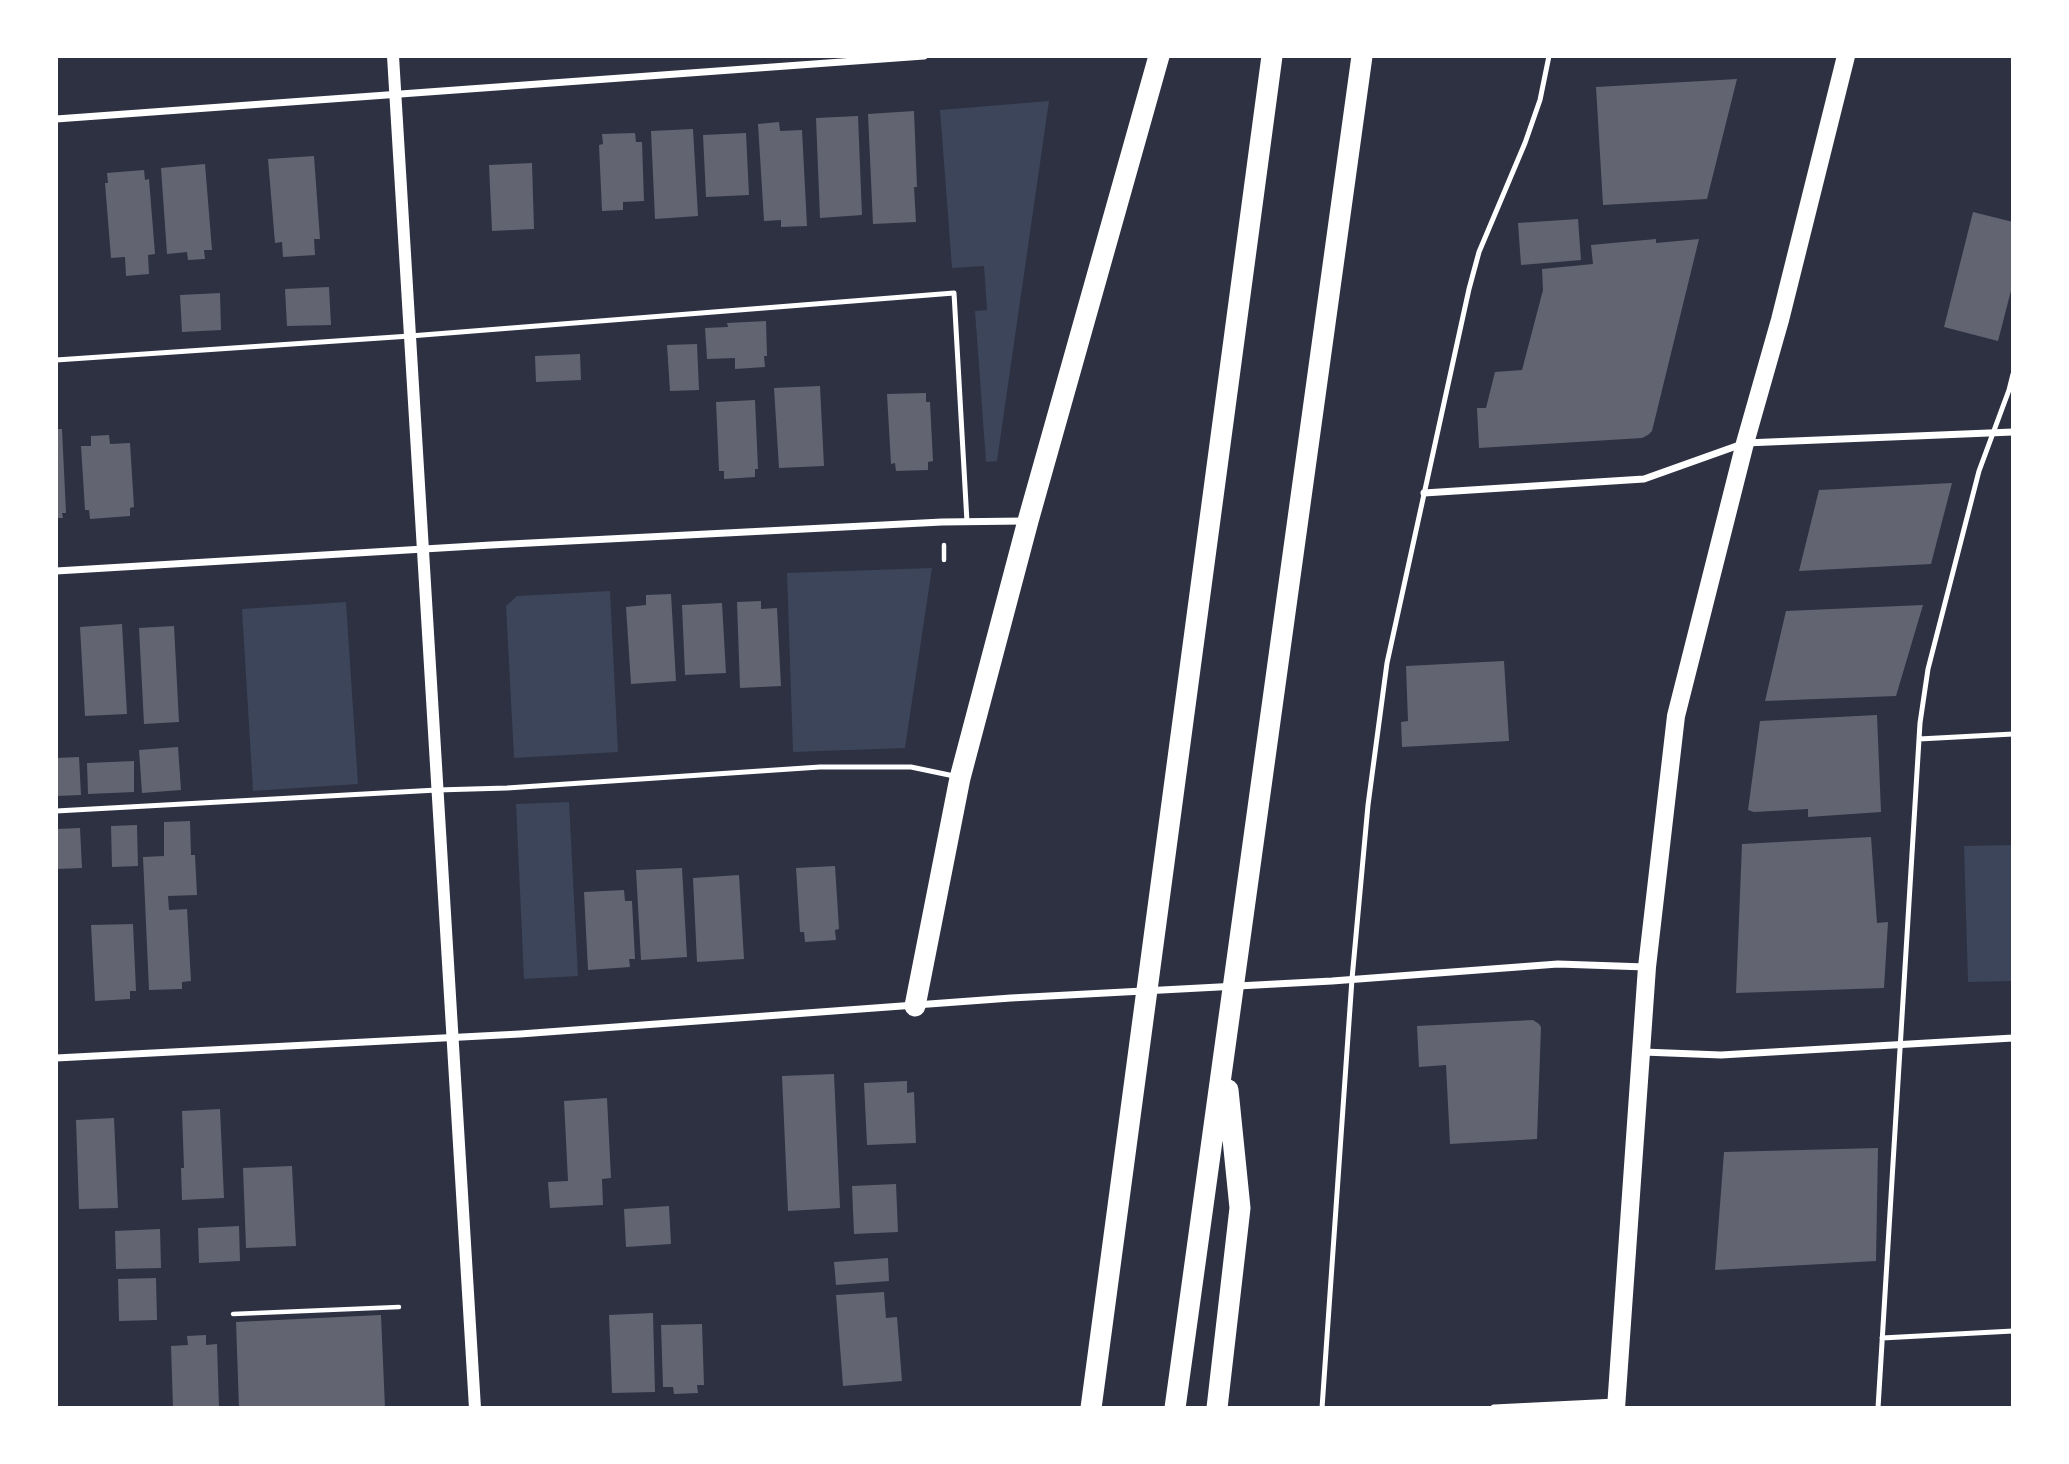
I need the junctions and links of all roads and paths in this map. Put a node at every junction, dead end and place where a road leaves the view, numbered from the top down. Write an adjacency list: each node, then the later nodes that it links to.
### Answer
1 (393, 56): 8 (street)
2 (924, 56): 8 (street)
3 (1159, 56): 17 (highway)
4 (1272, 56): 41 (highway)
5 (1362, 56): 34 (highway)
6 (1549, 56): 16 (lane)
7 (1846, 56): 15 (main road)
8 (396, 94): 9 (street); 10 (street)
9 (56, 119)
10 (410, 336): 11 (lane); 18 (lane); 19 (street)
11 (56, 360)
12 (2013, 374): 14 (lane)
13 (2013, 432): 14 (street)
14 (1993, 433): 15 (street); 22 (lane)
15 (1745, 443): 16 (street); 26 (main road)
16 (1424, 494): 27 (lane)
17 (1028, 521): 18 (street); 23 (highway)
18 (967, 522): 19 (street)
19 (422, 550): 20 (street); 24 (street)
20 (56, 571)
21 (2013, 734): 22 (lane)
22 (1919, 739): 31 (lane)
23 (960, 778): 24 (lane); 28 (highway)
24 (437, 790): 25 (lane); 29 (street)
25 (56, 811)
26 (1647, 967): 27 (street); 32 (main road)
27 (1352, 979): 28 (street); 44 (lane)
28 (915, 1006): 29 (street)
29 (453, 1037): 33 (street); 40 (street)
30 (2013, 1038): 31 (street)
31 (1899, 1044): 32 (street); 38 (lane)
32 (1640, 1052): 39 (main road)
33 (56, 1058)
34 (1225, 1058): 42 (highway); 43 (highway)
35 (399, 1307): 36 (path)
36 (233, 1314)
37 (2013, 1331): 38 (lane)
38 (1882, 1338): 46 (lane)
39 (1616, 1405): 45 (street)
40 (475, 1408)
41 (1091, 1408)
42 (1175, 1408)
43 (1217, 1408)
44 (1322, 1408)
45 (1494, 1408)
46 (1878, 1408)

